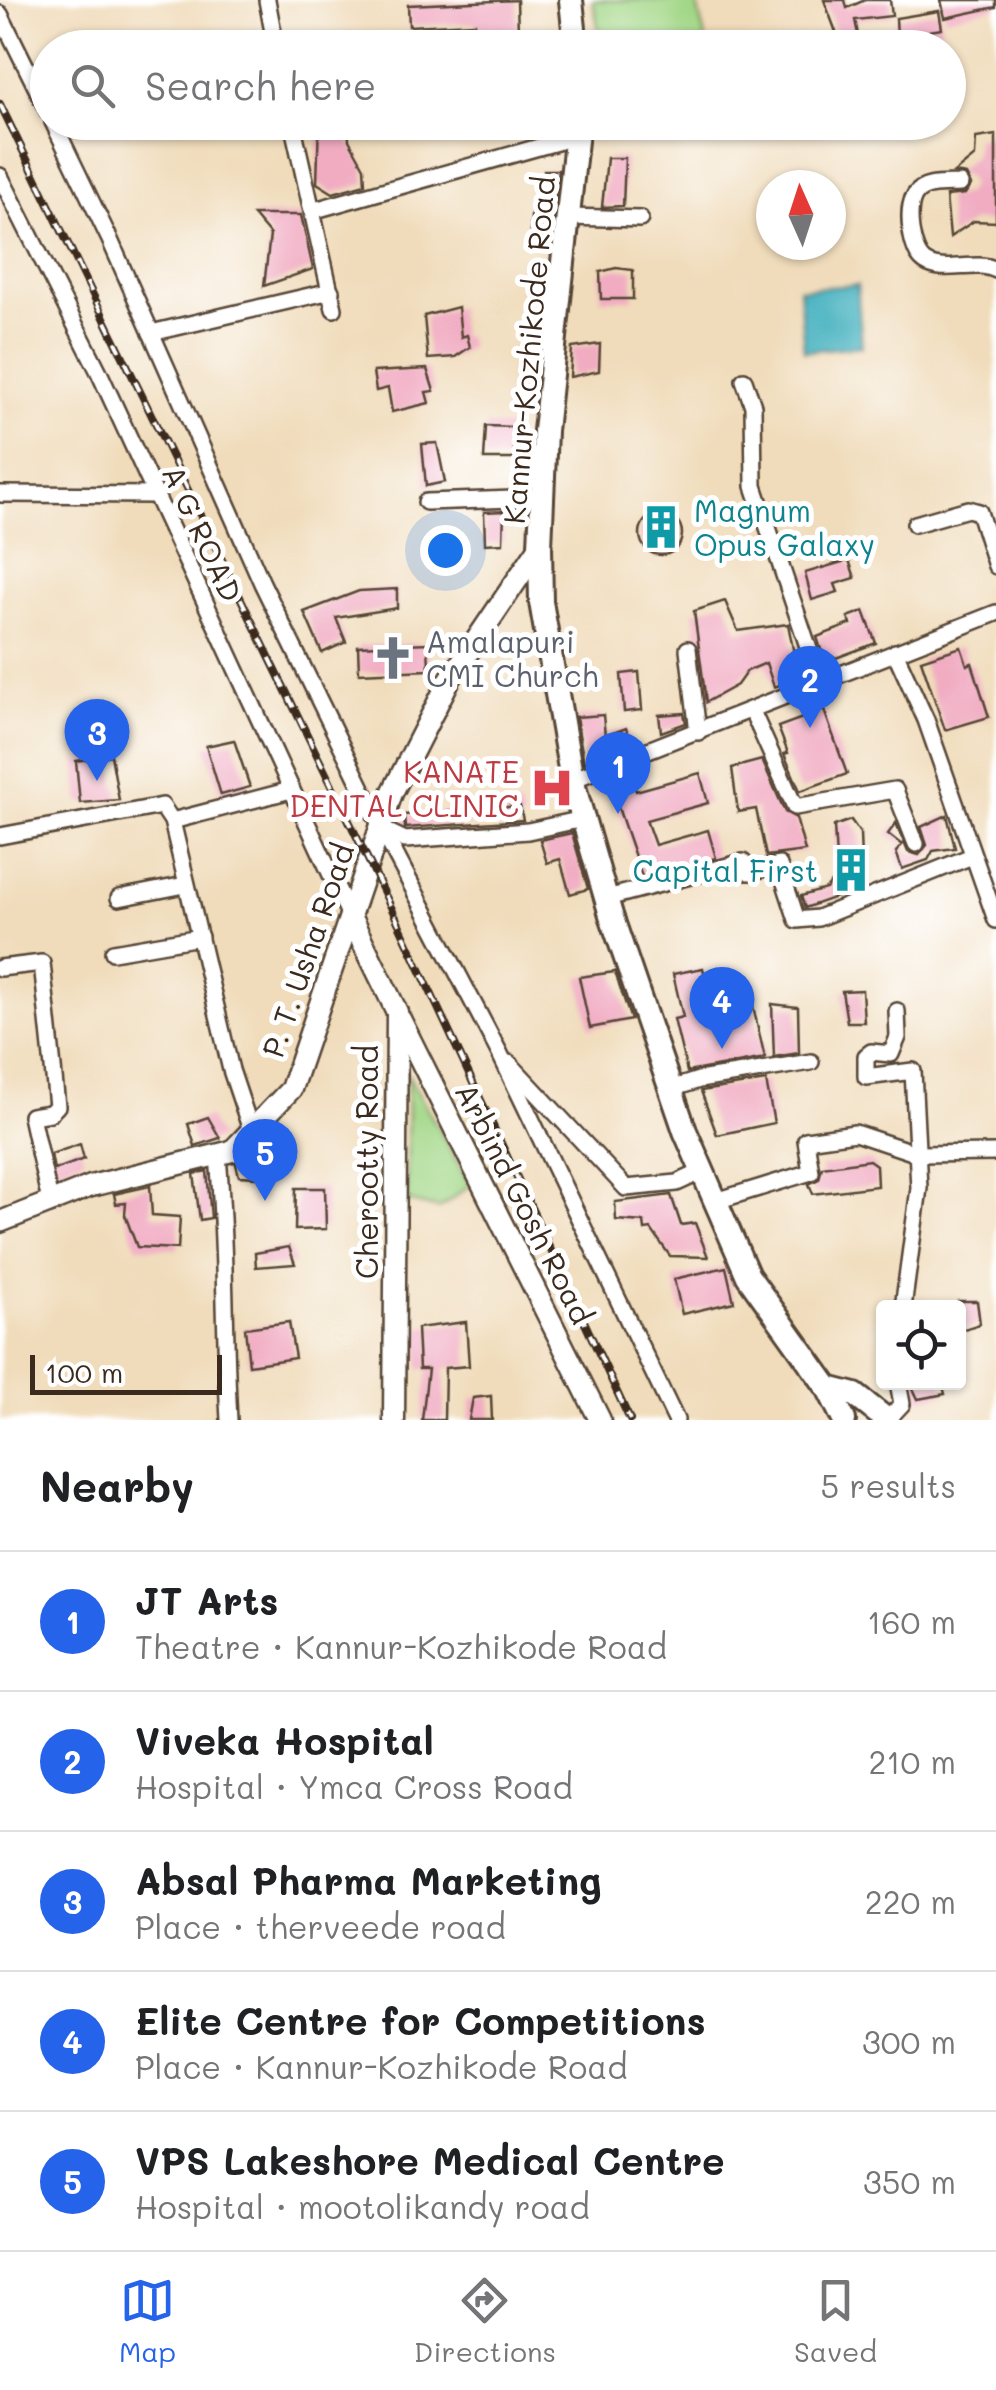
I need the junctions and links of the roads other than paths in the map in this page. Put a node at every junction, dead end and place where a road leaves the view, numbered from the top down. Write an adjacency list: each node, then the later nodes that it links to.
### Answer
1 (267, 0): 4 (street)
2 (571, 0): 5 (main road)
3 (0, 14): 6 (street)
4 (273, 30)
5 (574, 30)
6 (30, 75)
7 (61, 140): 20 (street)
8 (297, 140): 14 (street)
9 (545, 140): 14 (street)
10 (577, 140): 15 (main road, Kannur-Kozhikode Road)
11 (0, 176): 13 (street, A G ROAD)
12 (960, 184): 17 (street)
13 (8, 206): 23 (street, A G ROAD)
14 (315, 210): 18 (street)
15 (570, 218): 16 (street); 24 (main road, Kannur-Kozhikode Road)
16 (640, 219)
17 (996, 270)
18 (331, 291): 19 (street); 20 (street)
19 (334, 310)
20 (151, 333): 39 (street)
21 (744, 380): 32 (street)
22 (0, 494): 23 (street)
23 (156, 496): 36 (street, A G ROAD)
24 (542, 498): 25 (street); 27 (main road, Kannur-Kozhikode Road)
25 (426, 502)
26 (915, 524): 28 (street)
27 (540, 546): 35 (main road, Kannur-Kozhikode Road); 39 (street, P. T. Usha Road)
28 (996, 566)
29 (996, 613): 31 (street)
30 (688, 650): 34 (street)
31 (895, 652): 32 (street); 42 (street)
32 (820, 682): 33 (street)
33 (752, 711): 34 (street); 41 (street)
34 (698, 732): 35 (street)
35 (572, 780): 37 (main road, Kannur-Kozhikode Road)
36 (291, 790): 38 (street); 46 (street, A G ROAD)
37 (583, 819): 39 (street); 45 (main road, Kannur-Kozhikode Road)
38 (172, 822): 40 (street); 43 (street)
39 (382, 829): 46 (street, P. T. Usha Road); 53 (street)
40 (0, 836)
41 (916, 844)
42 (972, 856): 45 (street); 47 (street)
43 (185, 885): 44 (street); 48 (street)
44 (119, 898)
45 (606, 898): 55 (main road, Kannur-Kozhikode Road)
46 (350, 916): 52 (street, Cherootty Road); 56 (street, P. T. Usha Road)
47 (996, 920)
48 (200, 937): 49 (street); 56 (street)
49 (112, 952)
50 (0, 968): 62 (street)
51 (897, 1010): 58 (street)
52 (397, 1012): 68 (street, Cherootty Road); 69 (street, Arbind Gosh Road)
53 (500, 1054): 60 (street); 70 (street)
54 (811, 1062): 55 (street)
55 (671, 1089): 60 (main road, Kannur-Kozhikode Road)
56 (251, 1130): 59 (street, P. T. Usha Road)
57 (996, 1153): 58 (street)
58 (918, 1154): 61 (street); 64 (street)
59 (218, 1156): 62 (street, P. T. Usha Road); 67 (street)
60 (703, 1171): 61 (main road, Kannur-Kozhikode Road)
61 (716, 1200): 65 (main road, Kannur-Kozhikode Road)
62 (50, 1202): 63 (street, P. T. Usha Road)
63 (0, 1222)
64 (904, 1300)
65 (828, 1388): 71 (main road, Kannur-Kozhikode Road); 72 (main road)
66 (899, 1390): 72 (street)
67 (229, 1420)
68 (394, 1420)
69 (600, 1420)
70 (676, 1420)
71 (844, 1420)
72 (887, 1420)

